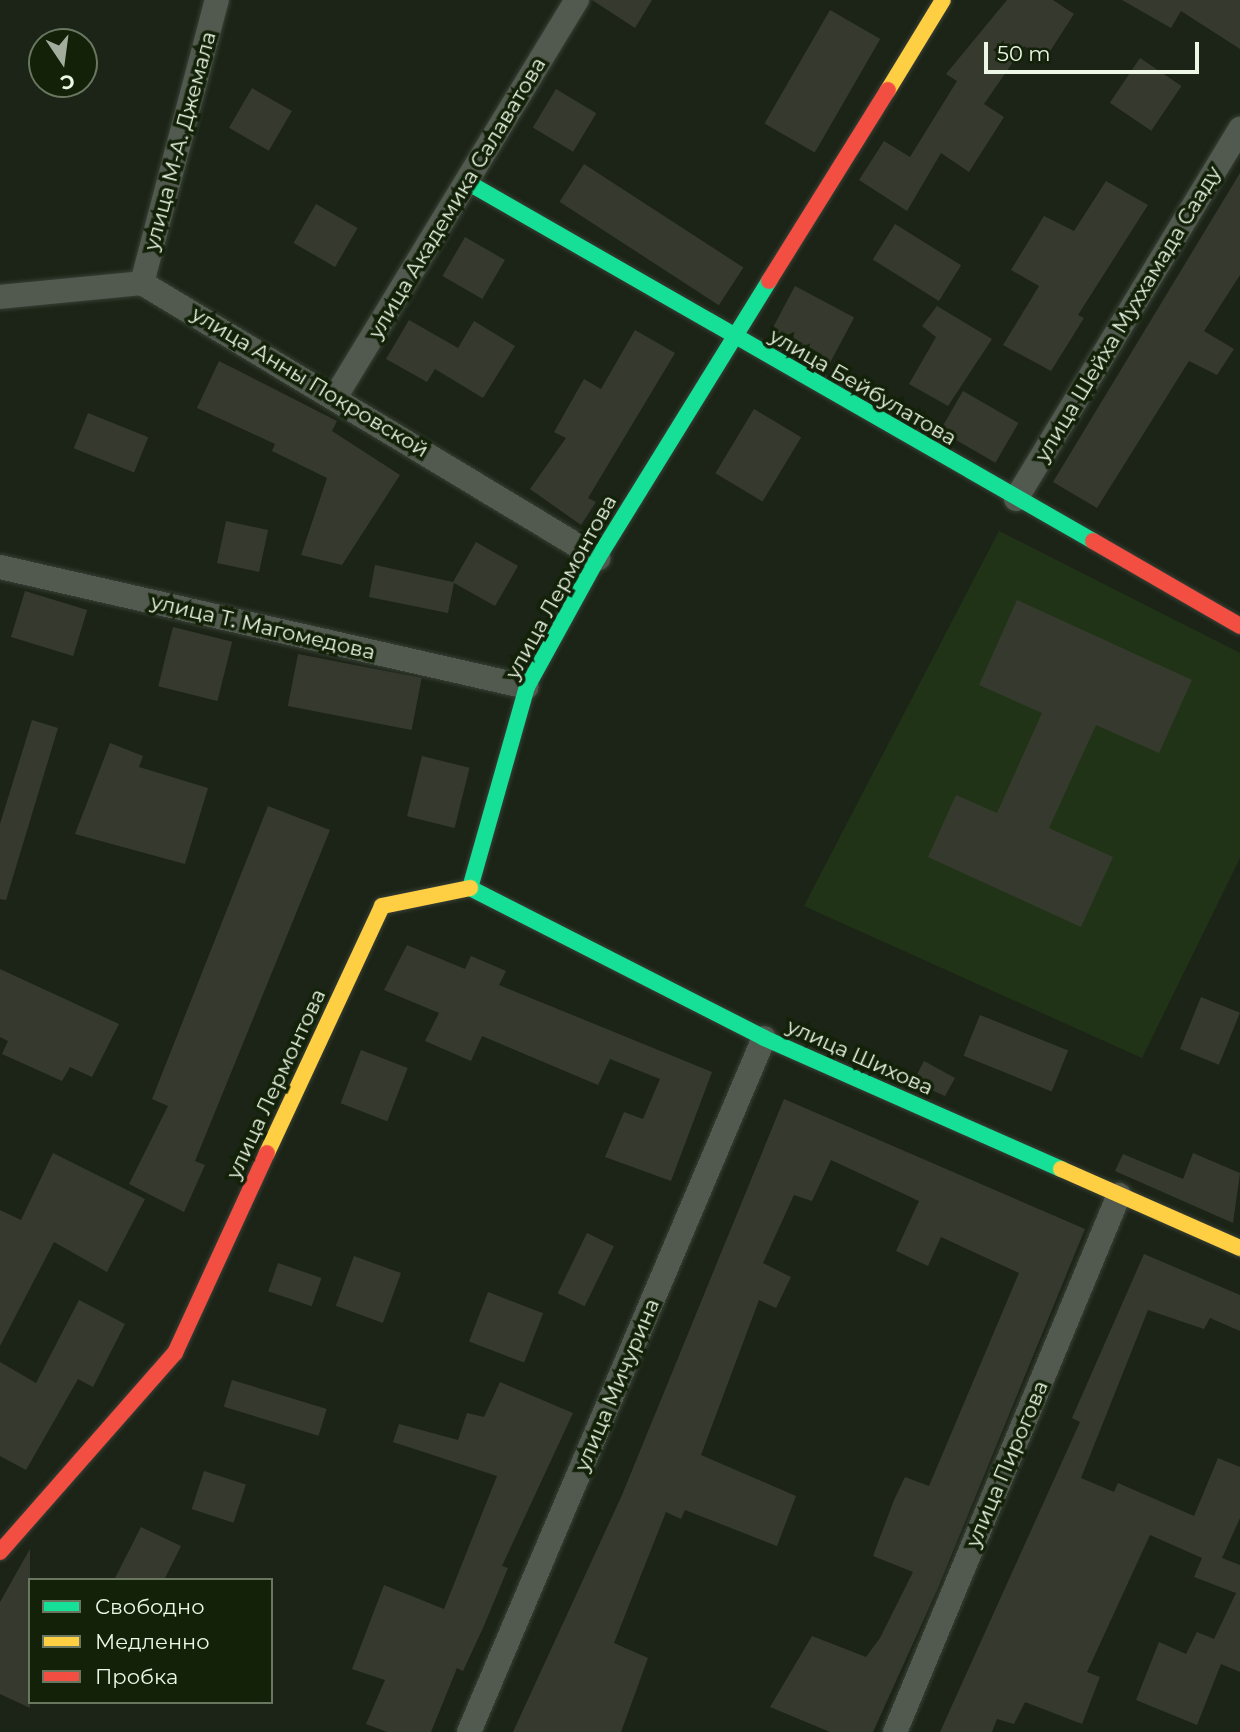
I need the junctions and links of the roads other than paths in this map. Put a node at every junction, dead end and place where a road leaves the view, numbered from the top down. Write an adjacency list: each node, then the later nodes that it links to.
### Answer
1 (217, 0): 6 (street, улица М-А. Джемала)
2 (577, 0): 5 (street, улица Академика Салаватова)
3 (943, 0): 8 (street, улица Лермонтова)
4 (1240, 129): 10 (street, улица Шейха Муххамада Сааду)
5 (467, 182): 8 (street, улица Бейбулатова); 9 (street, улица Академика Салаватова)
6 (142, 283): 7 (street); 9 (street, улица Анны Покровской)
7 (0, 297)
8 (735, 337): 10 (street, улица Бейбулатова); 11 (street, улица Лермонтова)
9 (336, 396): 11 (street, улица Анны Покровской)
10 (1016, 499): 13 (street, улица Бейбулатова)
11 (598, 558): 14 (street, улица Лермонтова)
12 (0, 567): 14 (street, улица Т. Магомедова)
13 (1240, 626)
14 (527, 687): 15 (street, улица Лермонтова)
15 (470, 888): 16 (street, улица Шихова); 19 (street, улица Лермонтова)
16 (764, 1038): 17 (street, улица Шихова); 20 (street, улица Мичурина)
17 (1119, 1195): 18 (street, улица Шихова); 21 (street, улица Пирогова)
18 (1240, 1248)
19 (0, 1552)
20 (469, 1732)
21 (895, 1732)

